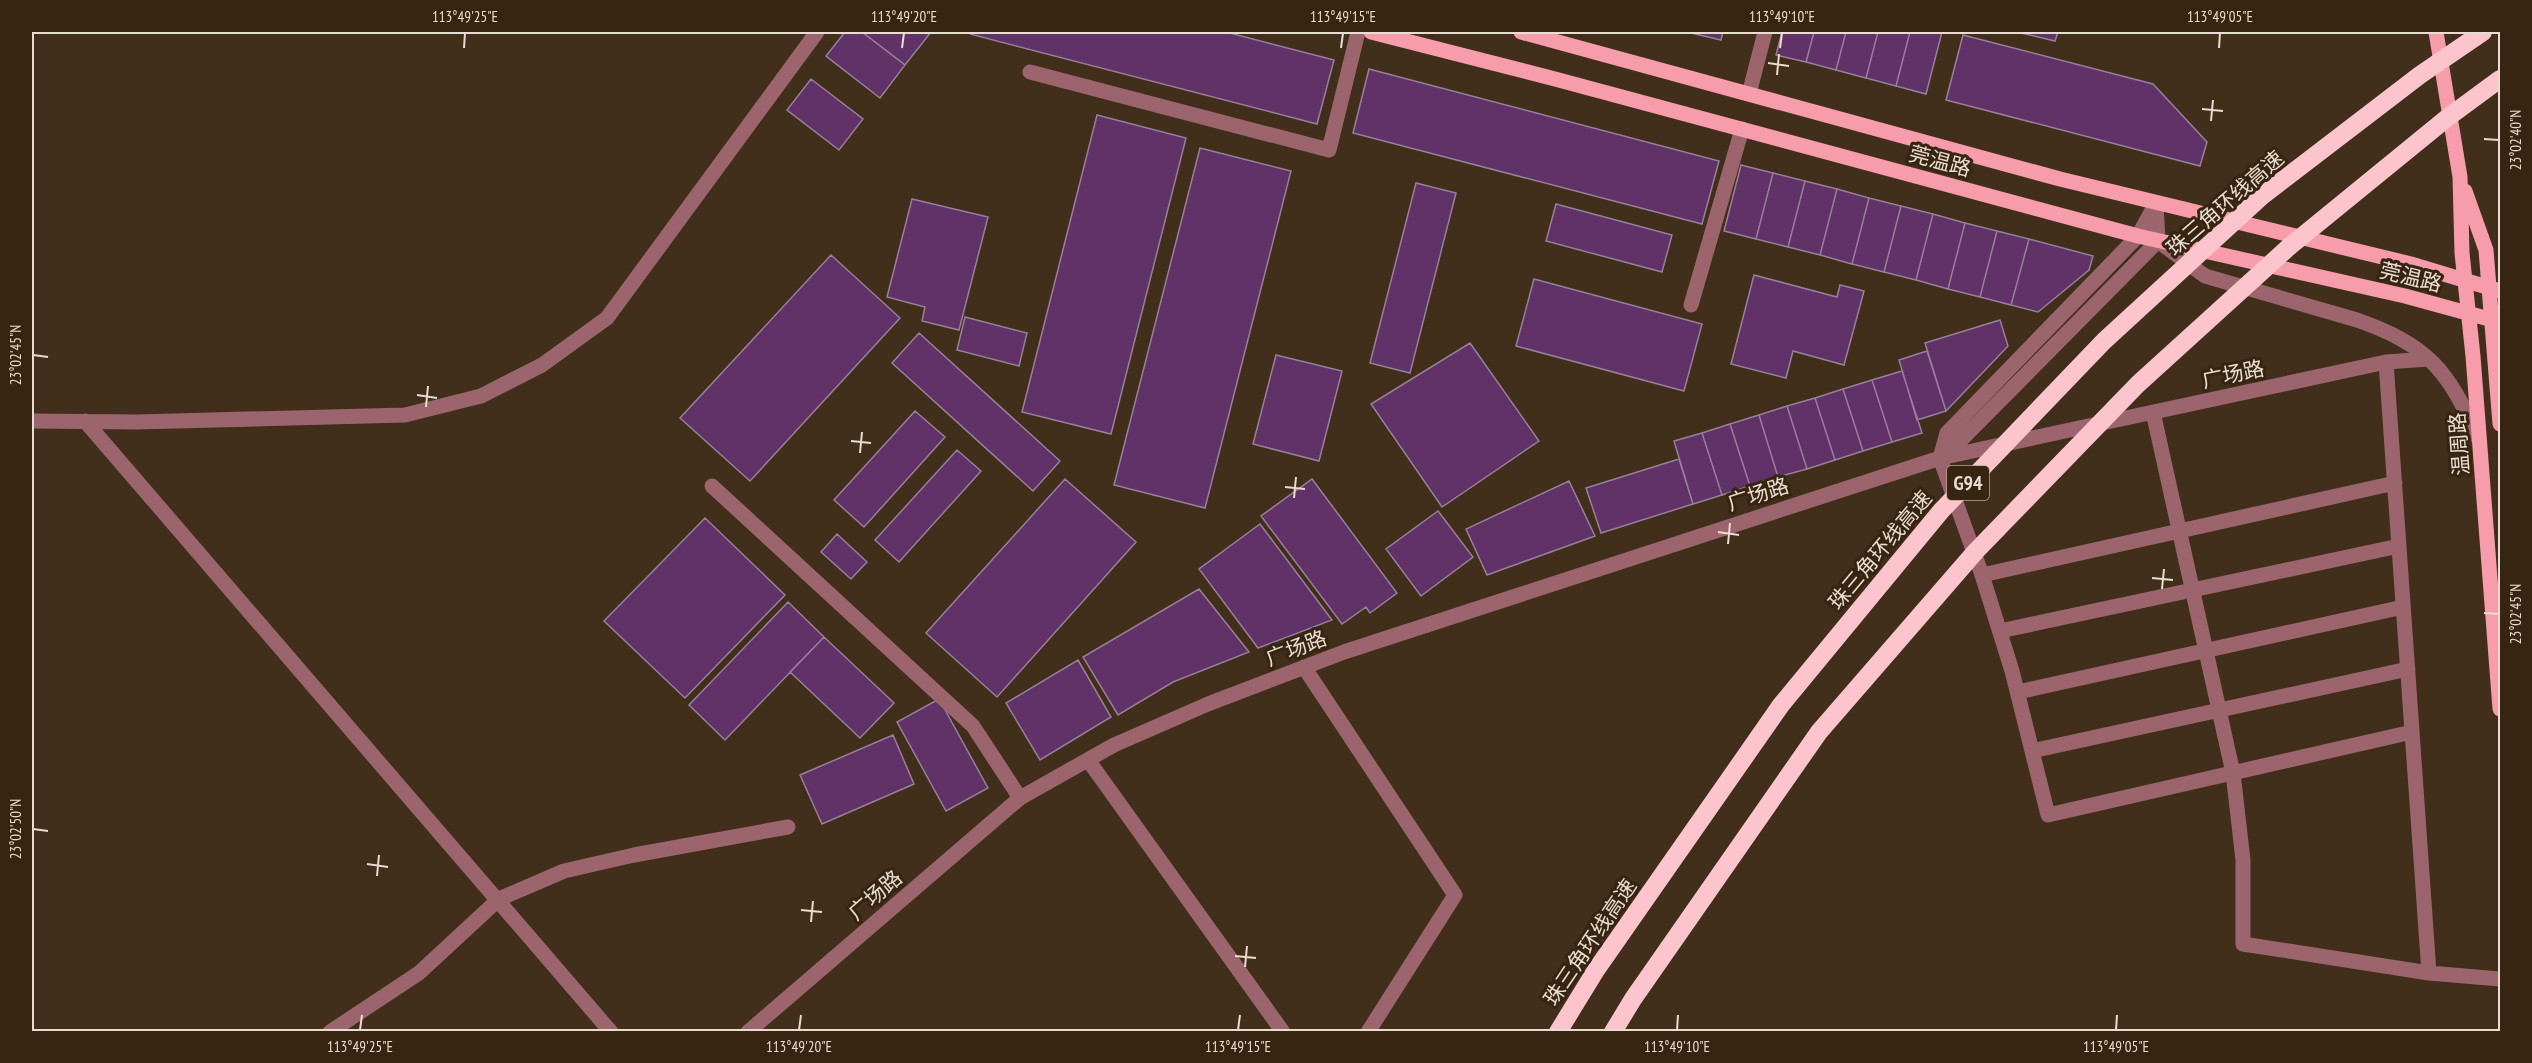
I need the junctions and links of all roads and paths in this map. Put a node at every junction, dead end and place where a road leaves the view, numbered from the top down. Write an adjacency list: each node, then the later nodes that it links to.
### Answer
1 (817, 32): 25 (street)
2 (1358, 32): 8 (street)
3 (1371, 32): 11 (main road, 莞温路)
4 (1521, 32): 10 (main road, 莞温路)
5 (1765, 32): 10 (street)
6 (2436, 32): 12 (main road, 温周路)
7 (2483, 32): 57 (highway, 珠三角环线高速 / G94, bridge)
8 (1030, 72)
9 (2500, 80): 58 (highway, G94, bridge)
10 (1749, 94): 13 (main road, 莞温路)
11 (1742, 129): 14 (main road, 莞温路); 18 (street)
12 (2460, 177): 16 (main road, 温周路); 17 (main road, 温周路)
13 (2156, 203): 14 (street); 15 (street); 16 (main road, 莞温路)
14 (2138, 236): 15 (main road, 莞温路); 28 (street)
15 (2158, 241): 19 (main road, 莞温路); 21 (street); 28 (street, 广场路)
16 (2464, 280): 17 (main road, 莞温路); 19 (main road, 温周路)
17 (2495, 290): 20 (main road, 温周路)
18 (1691, 305)
19 (2468, 313): 20 (main road, 莞温路); 27 (main road, 温周路)
20 (2497, 321): 26 (main road, 温周路)
21 (2428, 359): 22 (street, 广场路); 27 (street)
22 (2386, 362): 23 (street, 广场路); 29 (street)
23 (2153, 412): 28 (street, 广场路); 31 (street)
24 (32, 421): 25 (street)
25 (85, 421): 49 (street)
26 (2500, 424)
27 (2480, 441): 41 (main road, 温周路)
28 (1941, 458): 33 (street); 38 (street, 广场路)
29 (2395, 483): 31 (street); 32 (street)
30 (712, 486): 47 (street)
31 (2180, 531): 33 (street); 34 (street)
32 (2399, 546): 34 (street); 35 (street)
33 (1982, 575): 36 (street)
34 (2193, 590): 36 (street); 37 (street)
35 (2403, 607): 37 (street); 39 (street)
36 (2000, 632): 40 (street)
37 (2206, 650): 40 (street); 42 (street)
38 (1304, 667): 45 (street, 广场路); 56 (street)
39 (2408, 669): 42 (street); 43 (street)
40 (2018, 692): 44 (street)
41 (2500, 709)
42 (2220, 710): 44 (street); 46 (street)
43 (2412, 732): 46 (street); 50 (street)
44 (2032, 750): 46 (street)
45 (1088, 760): 47 (street, 广场路); 55 (street)
46 (2233, 773): 50 (street)
47 (1020, 798): 54 (street, 广场路)
48 (788, 827): 49 (street)
49 (499, 899): 52 (street); 53 (street)
50 (2429, 973): 51 (street)
51 (2500, 979)
52 (330, 1032)
53 (611, 1032)
54 (748, 1032)
55 (1283, 1032)
56 (1368, 1032)
57 (1558, 1032)
58 (1614, 1032)

